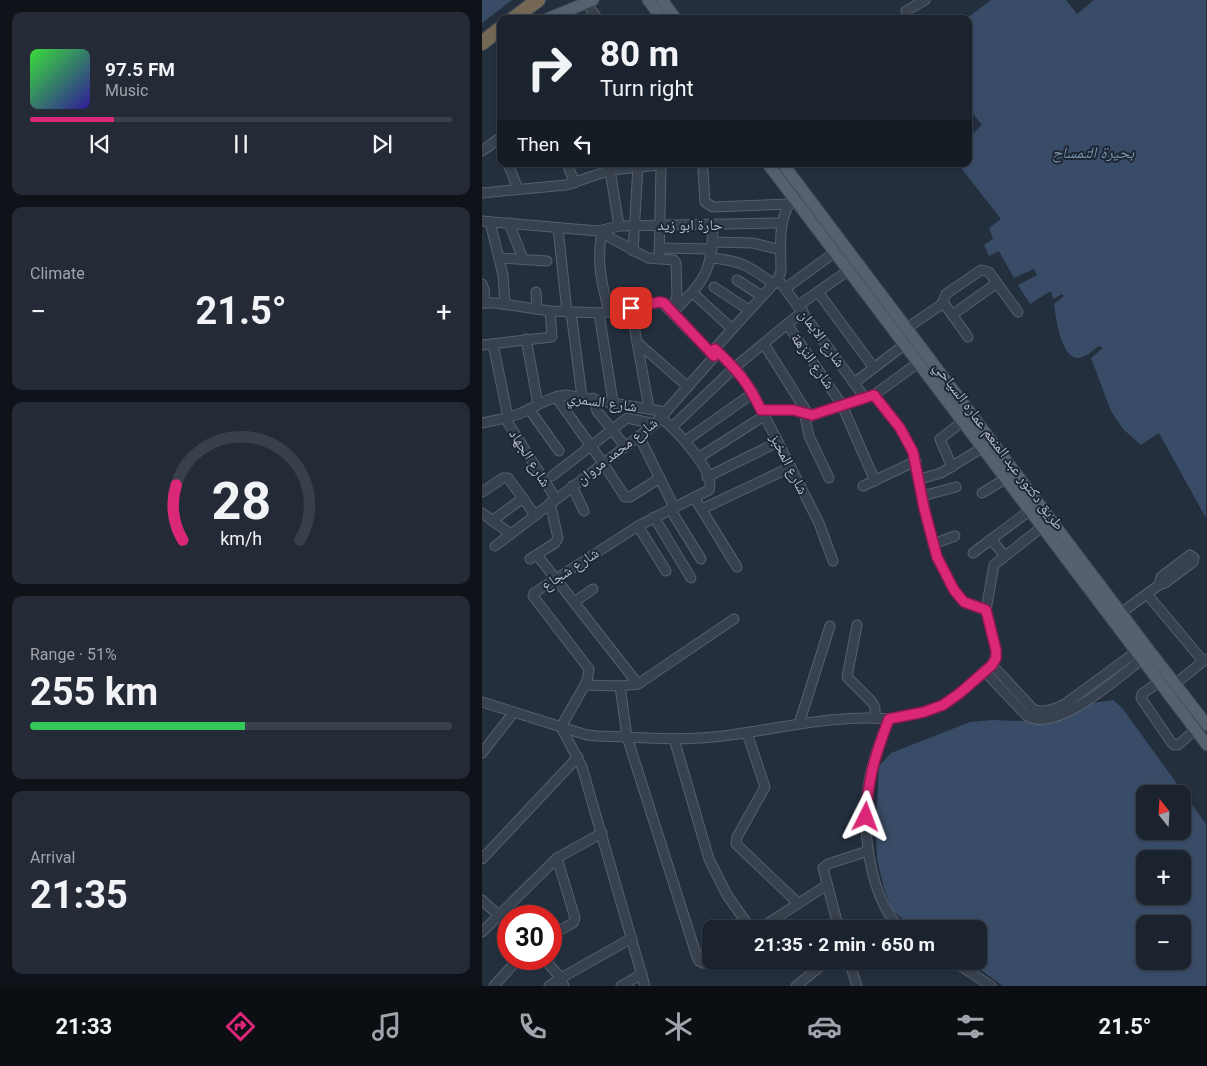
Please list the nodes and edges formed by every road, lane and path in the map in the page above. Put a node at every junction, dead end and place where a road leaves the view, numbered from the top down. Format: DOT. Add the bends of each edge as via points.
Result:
graph roads {
  1 [pos="538,0"];
  2 [pos="648,0"];
  3 [pos="662,0"];
  4 [pos="924,0"];
  5 [pos="590,2"];
  6 [pos="906,11"];
  7 [pos="518,15"];
  8 [pos="557,15"];
  9 [pos="596,15"];
  10 [pos="659,15"];
  11 [pos="673,15"];
  12 [pos="497,142"];
  13 [pos="482,151"];
  14 [pos="509,167"];
  15 [pos="568,167"];
  16 [pos="610,167"];
  17 [pos="638,167"];
  18 [pos="661,167"];
  19 [pos="770,167"];
  20 [pos="785,167"];
  21 [pos="703,170"];
  22 [pos="575,183"];
  23 [pos="518,189"];
  24 [pos="802,190"];
  25 [pos="482,193"];
  26 [pos="791,201"];
  27 [pos="486,222"];
  28 [pos="509,223"];
  29 [pos="782,223"];
  30 [pos="660,225"];
  31 [pos="619,226"];
  32 [pos="634,226"];
  33 [pos="713,226"];
  34 [pos="558,228"];
  35 [pos="600,232"];
  36 [pos="660,248"];
  37 [pos="712,249"];
  38 [pos="781,250"];
  39 [pos="633,251"];
  40 [pos="835,252"];
  41 [pos="499,258"];
  42 [pos="523,259"];
  43 [pos="659,260"];
  44 [pos="547,262"];
  45 [pos="848,270"];
  46 [pos="737,280"];
  47 [pos="776,281"];
  48 [pos="482,284"];
  49 [pos="997,284"];
  50 [pos="714,286"];
  51 [pos="786,288"];
  52 [pos="536,292"];
  53 [pos="818,292"];
  54 [pos="693,293"];
  55 [pos="762,296"];
  56 [pos="943,302"];
  57 [pos="484,303"];
  58 [pos="505,304"];
  59 [pos="631,308"];
  60 [pos="801,308"];
  61 [pos="537,309"];
  62 [pos="749,310"];
  63 [pos="550,311"];
  64 [pos="569,312"];
  65 [pos="609,312"];
  66 [pos="672,312"];
  67 [pos="1018,312"];
  68 [pos="598,313"];
  69 [pos="952,315"];
  70 [pos="787,324"];
  71 [pos="907,328"];
  72 [pos="732,329"];
  73 [pos="968,337"];
  74 [pos="526,339"];
  75 [pos="637,342"];
  76 [pos="493,344"];
  77 [pos="764,344"];
  78 [pos="482,345"];
  79 [pos="904,345"];
  80 [pos="715,353"];
  81 [pos="918,363"];
  82 [pos="734,368"];
  83 [pos="874,368"];
  84 [pos="854,383"];
  85 [pos="688,387"];
  86 [pos="753,393"];
  87 [pos="556,397"];
  88 [pos="582,397"];
  89 [pos="870,397"];
  90 [pos="593,398"];
  91 [pos="613,402"];
  92 [pos="842,405"];
  93 [pos="534,407"];
  94 [pos="649,408"];
  95 [pos="763,413"];
  96 [pos="806,413"];
  97 [pos="506,417"];
  98 [pos="661,418"];
  99 [pos="962,422"];
  100 [pos="482,424"];
  101 [pos="672,427"];
  102 [pos="612,430"];
  103 [pos="639,436"];
  104 [pos="685,441"];
  105 [pos="778,442"];
  106 [pos="591,446"];
  107 [pos="625,446"];
  108 [pos="982,448"];
  109 [pos="559,451"];
  110 [pos="698,458"];
  111 [pos="916,461"];
  112 [pos="603,463"];
  113 [pos="790,467"];
  114 [pos="952,467"];
  115 [pos="552,476"];
  116 [pos="707,477"];
  117 [pos="660,478"];
  118 [pos="829,478"];
  119 [pos="920,479"];
  120 [pos="1005,479"];
  121 [pos="875,481"];
  122 [pos="572,486"];
  123 [pos="864,486"];
  124 [pos="956,487"];
  125 [pos="482,492"];
  126 [pos="982,493"];
  127 [pos="922,496"];
  128 [pos="694,497"];
  129 [pos="523,498"];
  130 [pos="553,501"];
  131 [pos="672,508"];
  132 [pos="702,510"];
  133 [pos="584,511"];
  134 [pos="1029,511"];
  135 [pos="482,514"];
  136 [pos="535,515"];
  137 [pos="654,517"];
  138 [pos="492,521"];
  139 [pos="638,526"];
  140 [pos="1042,527"];
  141 [pos="511,534"];
  142 [pos="955,536"];
  143 [pos="991,539"];
  144 [pos="933,544"];
  145 [pos="495,546"];
  146 [pos="973,553"];
  147 [pos="1004,555"];
  148 [pos="702,559"];
  149 [pos="833,561"];
  150 [pos="737,567"];
  151 [pos="666,571"];
  152 [pos="691,578"];
  153 [pos="556,579"];
  154 [pos="1159,585"];
  155 [pos="594,589"];
  156 [pos="1146,594"];
  157 [pos="574,602"];
  158 [pos="986,610"];
  159 [pos="1121,613"];
  160 [pos="734,619"];
  161 [pos="857,625"];
  162 [pos="830,626"];
  163 [pos="1139,656"];
  164 [pos="1205,660"];
  165 [pos="988,668"];
  166 [pos="1159,682"];
  167 [pos="638,684"];
  168 [pos="1175,684"];
  169 [pos="585,685"];
  170 [pos="620,686"];
  171 [pos="483,704"];
  172 [pos="514,712"];
  173 [pos="875,718"];
  174 [pos="889,719"];
  175 [pos="799,724"];
  176 [pos="1206,725"];
  177 [pos="561,727"];
  178 [pos="1195,730"];
  179 [pos="747,733"];
  180 [pos="627,737"];
  181 [pos="674,739"];
  182 [pos="1206,745"];
  183 [pos="482,753"];
  184 [pos="578,757"];
  185 [pos="602,833"];
  186 [pos="868,851"];
  187 [pos="557,858"];
  188 [pos="482,859"];
  189 [pos="827,885"];
  190 [pos="482,900"];
  191 [pos="798,903"];
  192 [pos="510,905"];
  193 [pos="497,914"];
  194 [pos="497,918"];
  195 [pos="745,920"];
  196 [pos="772,920"];
  197 [pos="837,920"];
  198 [pos="892,920"];
  199 [pos="562,929"];
  200 [pos="482,932"];
  201 [pos="632,938"];
  202 [pos="702,962"];
  203 [pos="508,970"];
  204 [pos="553,970"];
  205 [pos="816,970"];
  206 [pos="854,970"];
  207 [pos="965,970"];
  208 [pos="642,974"];
  209 [pos="562,982"];
  210 [pos="985,985"];
  211 [pos="494,986"];
  212 [pos="549,986"];
  213 [pos="621,986"];
  214 [pos="645,986"];
  215 [pos="796,986"];
  216 [pos="857,986"];
  1 -- 7 [label="highway"];
  2 -- 10 [label="main road"];
  3 -- 11 [label="main road"];
  4 -- 6 [label="street"];
  5 -- 8 [label="main road"];
  5 -- 9 [label="street"];
  12 -- 13 [label="street"];
  14 -- 23 [label="street"];
  15 -- 22 [label="street"];
  16 -- 22 [label="street"];
  16 -- 31 [label="street"];
  17 -- 32 [label="street"];
  18 -- 30 [label="street"];
  19 -- 26 [label="main road, طريق دكتور عبد المنعم عماره السياحي"];
  20 -- 24 [label="main road, طريق دكتور عبد المنعم عماره السياحي"];
  21 -- 26 [label="street" via="705,202 712,208"];
  22 -- 23 [label="street"];
  23 -- 25 [label="street"];
  24 -- 26 [label="street"];
  24 -- 71 [label="main road, طريق دكتور عبد المنعم عماره السياحي"];
  26 -- 29 [label="street"];
  26 -- 40 [label="main road, طريق دكتور عبد المنعم عماره السياحي"];
  27 -- 28 [label="street"];
  27 -- 41 [label="street"];
  28 -- 34 [label="street"];
  28 -- 42 [label="street"];
  29 -- 33 [label="street, حارة ابو زيد"];
  29 -- 38 [label="street"];
  30 -- 32 [label="street, حارة ابو زيد"];
  30 -- 33 [label="street, حارة ابو زيد"];
  30 -- 36 [label="street"];
  31 -- 32 [label="street, حارة ابو زيد"];
  31 -- 35 [label="street, حارة ابو زيد"];
  32 -- 39 [label="street"];
  33 -- 37 [label="street"];
  34 -- 35 [label="street"];
  34 -- 64 [label="street"];
  35 -- 39 [label="street"];
  35 -- 65 [label="street" via="600,270"];
  36 -- 37 [label="street"];
  36 -- 43 [label="street"];
  37 -- 38 [label="street" via="753,243"];
  37 -- 47 [label="street, شارع الايمان"];
  37 -- 54 [label="street" via="702,280"];
  38 -- 47 [label="street" via="781,272"];
  39 -- 43 [label="street"];
  40 -- 45 [label="main road, طريق دكتور عبد المنعم عماره السياحي"];
  40 -- 51 [label="street"];
  41 -- 42 [label="street"];
  41 -- 58 [label="street"];
  42 -- 44 [label="street"];
  43 -- 66 [label="street" via="676,263 677,296"];
  45 -- 53 [label="street"];
  45 -- 79 [label="main road, طريق دكتور عبد المنعم عماره السياحي"];
  46 -- 55 [label="street"];
  47 -- 51 [label="street, شارع الايمان"];
  47 -- 55 [label="street, شارع محمد مروان"];
  48 -- 57 [label="street"];
  49 -- 56 [label="street" via="989,272 981,270 946,294"];
  49 -- 67 [label="street"];
  49 -- 69 [label="street"];
  50 -- 62 [label="street"];
  51 -- 60 [label="street, شارع الايمان"];
  52 -- 61 [label="street"];
  53 -- 60 [label="street"];
  53 -- 83 [label="street"];
  54 -- 66 [label="street"];
  54 -- 72 [label="street"];
  55 -- 62 [label="street, شارع محمد مروان"];
  56 -- 69 [label="street"];
  56 -- 71 [label="street"];
  57 -- 58 [label="street"];
  58 -- 61 [label="street"];
  59 -- 65 [label="street"];
  59 -- 66 [label="street" via="661,302"];
  59 -- 75 [label="street"];
  60 -- 70 [label="street"];
  60 -- 84 [label="street, شارع الايمان"];
  61 -- 63 [label="street"];
  62 -- 72 [label="street, شارع محمد مروان"];
  63 -- 64 [label="street"];
  63 -- 74 [label="street" via="553,336"];
  64 -- 68 [label="street"];
  64 -- 88 [label="street"];
  65 -- 68 [label="street"];
  66 -- 80 [label="street, شارع المخبز"];
  68 -- 91 [label="street"];
  69 -- 73 [label="street"];
  70 -- 77 [label="street"];
  70 -- 92 [label="street, شارع النزهة"];
  71 -- 159 [label="main road, طريق دكتور عبد المنعم عماره السياحي"];
  72 -- 80 [label="street, شارع محمد مروان"];
  74 -- 76 [label="street"];
  74 -- 93 [label="street"];
  75 -- 85 [label="street"];
  75 -- 94 [label="street"];
  76 -- 78 [label="street"];
  76 -- 97 [label="street"];
  77 -- 82 [label="street"];
  77 -- 96 [label="street"];
  79 -- 81 [label="main road, طريق دكتور عبد المنعم عماره السياحي"];
  79 -- 83 [label="street"];
  80 -- 82 [label="street, شارع المخبز"];
  80 -- 85 [label="street, شارع محمد مروان"];
  81 -- 89 [label="street"];
  81 -- 99 [label="main road, طريق دكتور عبد المنعم عماره السياحي"];
  82 -- 86 [label="street, شارع المخبز"];
  82 -- 101 [label="street"];
  83 -- 84 [label="street"];
  84 -- 89 [label="street, شارع الايمان"];
  85 -- 98 [label="street, شارع محمد مروان"];
  86 -- 95 [label="street, شارع المخبز"];
  86 -- 104 [label="street"];
  87 -- 88 [label="street, شارع السمري"];
  87 -- 93 [label="street, شارع السمري"];
  87 -- 106 [label="street"];
  88 -- 90 [label="street, شارع السمري"];
  89 -- 92 [label="street"];
  89 -- 111 [label="street, شارع الايمان" via="906,435"];
  90 -- 91 [label="street, شارع السمري"];
  90 -- 102 [label="street" via="596,411"];
  91 -- 94 [label="street, شارع السمري"];
  92 -- 96 [label="street" via="812,415"];
  92 -- 121 [label="street, شارع النزهة"];
  93 -- 97 [label="street, شارع السمري"];
  93 -- 109 [label="street"];
  94 -- 98 [label="street, شارع السمري"];
  95 -- 96 [label="street" via="793,410"];
  95 -- 105 [label="street, شارع المخبز"];
  95 -- 110 [label="street"];
  96 -- 118 [label="street" via="809,436"];
  97 -- 100 [label="street, شارع السمري"];
  97 -- 130 [label="street, شارع الجهاد"];
  98 -- 101 [label="street"];
  98 -- 102 [label="street" via="628,417"];
  98 -- 103 [label="street, شارع محمد مروان"];
  99 -- 108 [label="main road, طريق دكتور عبد المنعم عماره السياحي"];
  99 -- 114 [label="street" via="940,439"];
  101 -- 104 [label="street"];
  102 -- 106 [label="street"];
  102 -- 107 [label="street"];
  103 -- 107 [label="street, شارع محمد مروان"];
  103 -- 117 [label="street"];
  104 -- 110 [label="street"];
  105 -- 113 [label="street, شارع المخبز"];
  105 -- 116 [label="street"];
  106 -- 112 [label="street"];
  106 -- 115 [label="street"];
  107 -- 112 [label="street, شارع محمد مروان"];
  108 -- 114 [label="street"];
  108 -- 120 [label="main road, طريق دكتور عبد المنعم عماره السياحي"];
  110 -- 116 [label="street"];
  111 -- 119 [label="street, شارع الايمان"];
  111 -- 121 [label="street"];
  112 -- 117 [label="street" via="625,498"];
  112 -- 122 [label="street, شارع محمد مروان"];
  113 -- 132 [label="street"];
  113 -- 149 [label="street, شارع المخبز" via="819,523"];
  114 -- 119 [label="street"];
  116 -- 128 [label="street, شارع شجاع" via="709,490"];
  117 -- 131 [label="street"];
  119 -- 127 [label="street, شارع الايمان"];
  120 -- 126 [label="street"];
  120 -- 134 [label="main road, طريق دكتور عبد المنعم عماره السياحي"];
  121 -- 123 [label="street"];
  122 -- 130 [label="street, شارع محمد مروان"];
  122 -- 133 [label="street"];
  124 -- 127 [label="street"];
  125 -- 129 [label="street" via="505,478"];
  127 -- 144 [label="street, شارع الايمان"];
  128 -- 131 [label="street, شارع شجاع"];
  128 -- 132 [label="street"];
  129 -- 136 [label="street"];
  129 -- 138 [label="street"];
  130 -- 136 [label="street, شارع محمد مروان"];
  130 -- 153 [label="street, شارع الجهاد" via="558,538 533,557"];
  131 -- 137 [label="street, شارع شجاع"];
  131 -- 148 [label="street"];
  132 -- 150 [label="street"];
  134 -- 140 [label="main road, طريق دكتور عبد المنعم عماره السياحي"];
  134 -- 143 [label="street"];
  135 -- 138 [label="street"];
  136 -- 141 [label="street, شارع محمد مروان"];
  137 -- 139 [label="street, شارع شجاع"];
  137 -- 152 [label="street"];
  138 -- 141 [label="street"];
  139 -- 151 [label="street"];
  139 -- 153 [label="street, شارع شجاع"];
  140 -- 147 [label="street"];
  140 -- 163 [label="main road, طريق دكتور عبد المنعم عماره السياحي"];
  141 -- 145 [label="street, شارع محمد مروان"];
  142 -- 144 [label="street"];
  143 -- 146 [label="street"];
  143 -- 147 [label="street"];
  144 -- 158 [label="street, شارع الايمان" via="954,590 964,602"];
  147 -- 158 [label="street" via="994,565"];
  153 -- 157 [label="street"];
  153 -- 169 [label="street, شارع شجاع" via="533,596 587,665 589,677"];
  154 -- 156 [label="street"];
  155 -- 157 [label="street"];
  156 -- 159 [label="street"];
  156 -- 164 [label="street"];
  157 -- 167 [label="street"];
  158 -- 165 [label="street" via="996,650 996,658"];
  159 -- 168 [label="main road, طريق دكتور عبد المنعم عماره السياحي"];
  160 -- 167 [label="street"];
  161 -- 173 [label="street" via="847,677 872,702"];
  162 -- 175 [label="street"];
  163 -- 165 [label="street" via="1035,720 1027,716"];
  163 -- 166 [label="main road, طريق دكتور عبد المنعم عماره السياحي"];
  164 -- 168 [label="street"];
  165 -- 174 [label="street" via="943,705"];
  166 -- 178 [label="main road, طريق دكتور عبد المنعم عماره السياحي"];
  166 -- 178 [label="street" via="1141,698 1174,745"];
  167 -- 170 [label="street"];
  168 -- 176 [label="main road, طريق دكتور عبد المنعم عماره السياحي"];
  169 -- 170 [label="street"];
  169 -- 177 [label="street"];
  170 -- 180 [label="street"];
  171 -- 172 [label="street"];
  172 -- 177 [label="street"];
  172 -- 183 [label="street"];
  173 -- 174 [label="street"];
  173 -- 175 [label="street"];
  174 -- 186 [label="street" via="876,753 868,789"];
  175 -- 179 [label="street"];
  177 -- 180 [label="street" via="587,735"];
  177 -- 184 [label="street"];
  178 -- 182 [label="main road, طريق دكتور عبد المنعم عماره السياحي"];
  179 -- 181 [label="street"];
  179 -- 191 [label="street" via="766,787 737,836 736,844"];
  180 -- 181 [label="street"];
  180 -- 202 [label="street" via="697,957"];
  181 -- 195 [label="street" via="709,859"];
  184 -- 185 [label="street"];
  184 -- 188 [label="street"];
  185 -- 187 [label="street"];
  185 -- 201 [label="street"];
  186 -- 189 [label="street" via="825,865 823,871"];
  186 -- 198 [label="street" via="875,884"];
  187 -- 192 [label="street"];
  187 -- 199 [label="street" via="575,918 573,923"];
  189 -- 191 [label="street"];
  189 -- 197 [label="street"];
  190 -- 193 [label="street"];
  191 -- 196 [label="street"];
  194 -- 200 [label="street"];
  201 -- 208 [label="street"];
  201 -- 209 [label="street"];
  203 -- 211 [label="street"];
  204 -- 209 [label="street"];
  205 -- 215 [label="street"];
  206 -- 216 [label="street"];
  207 -- 210 [label="street"];
  208 -- 213 [label="street"];
  208 -- 214 [label="street"];
  209 -- 212 [label="street"];
}
